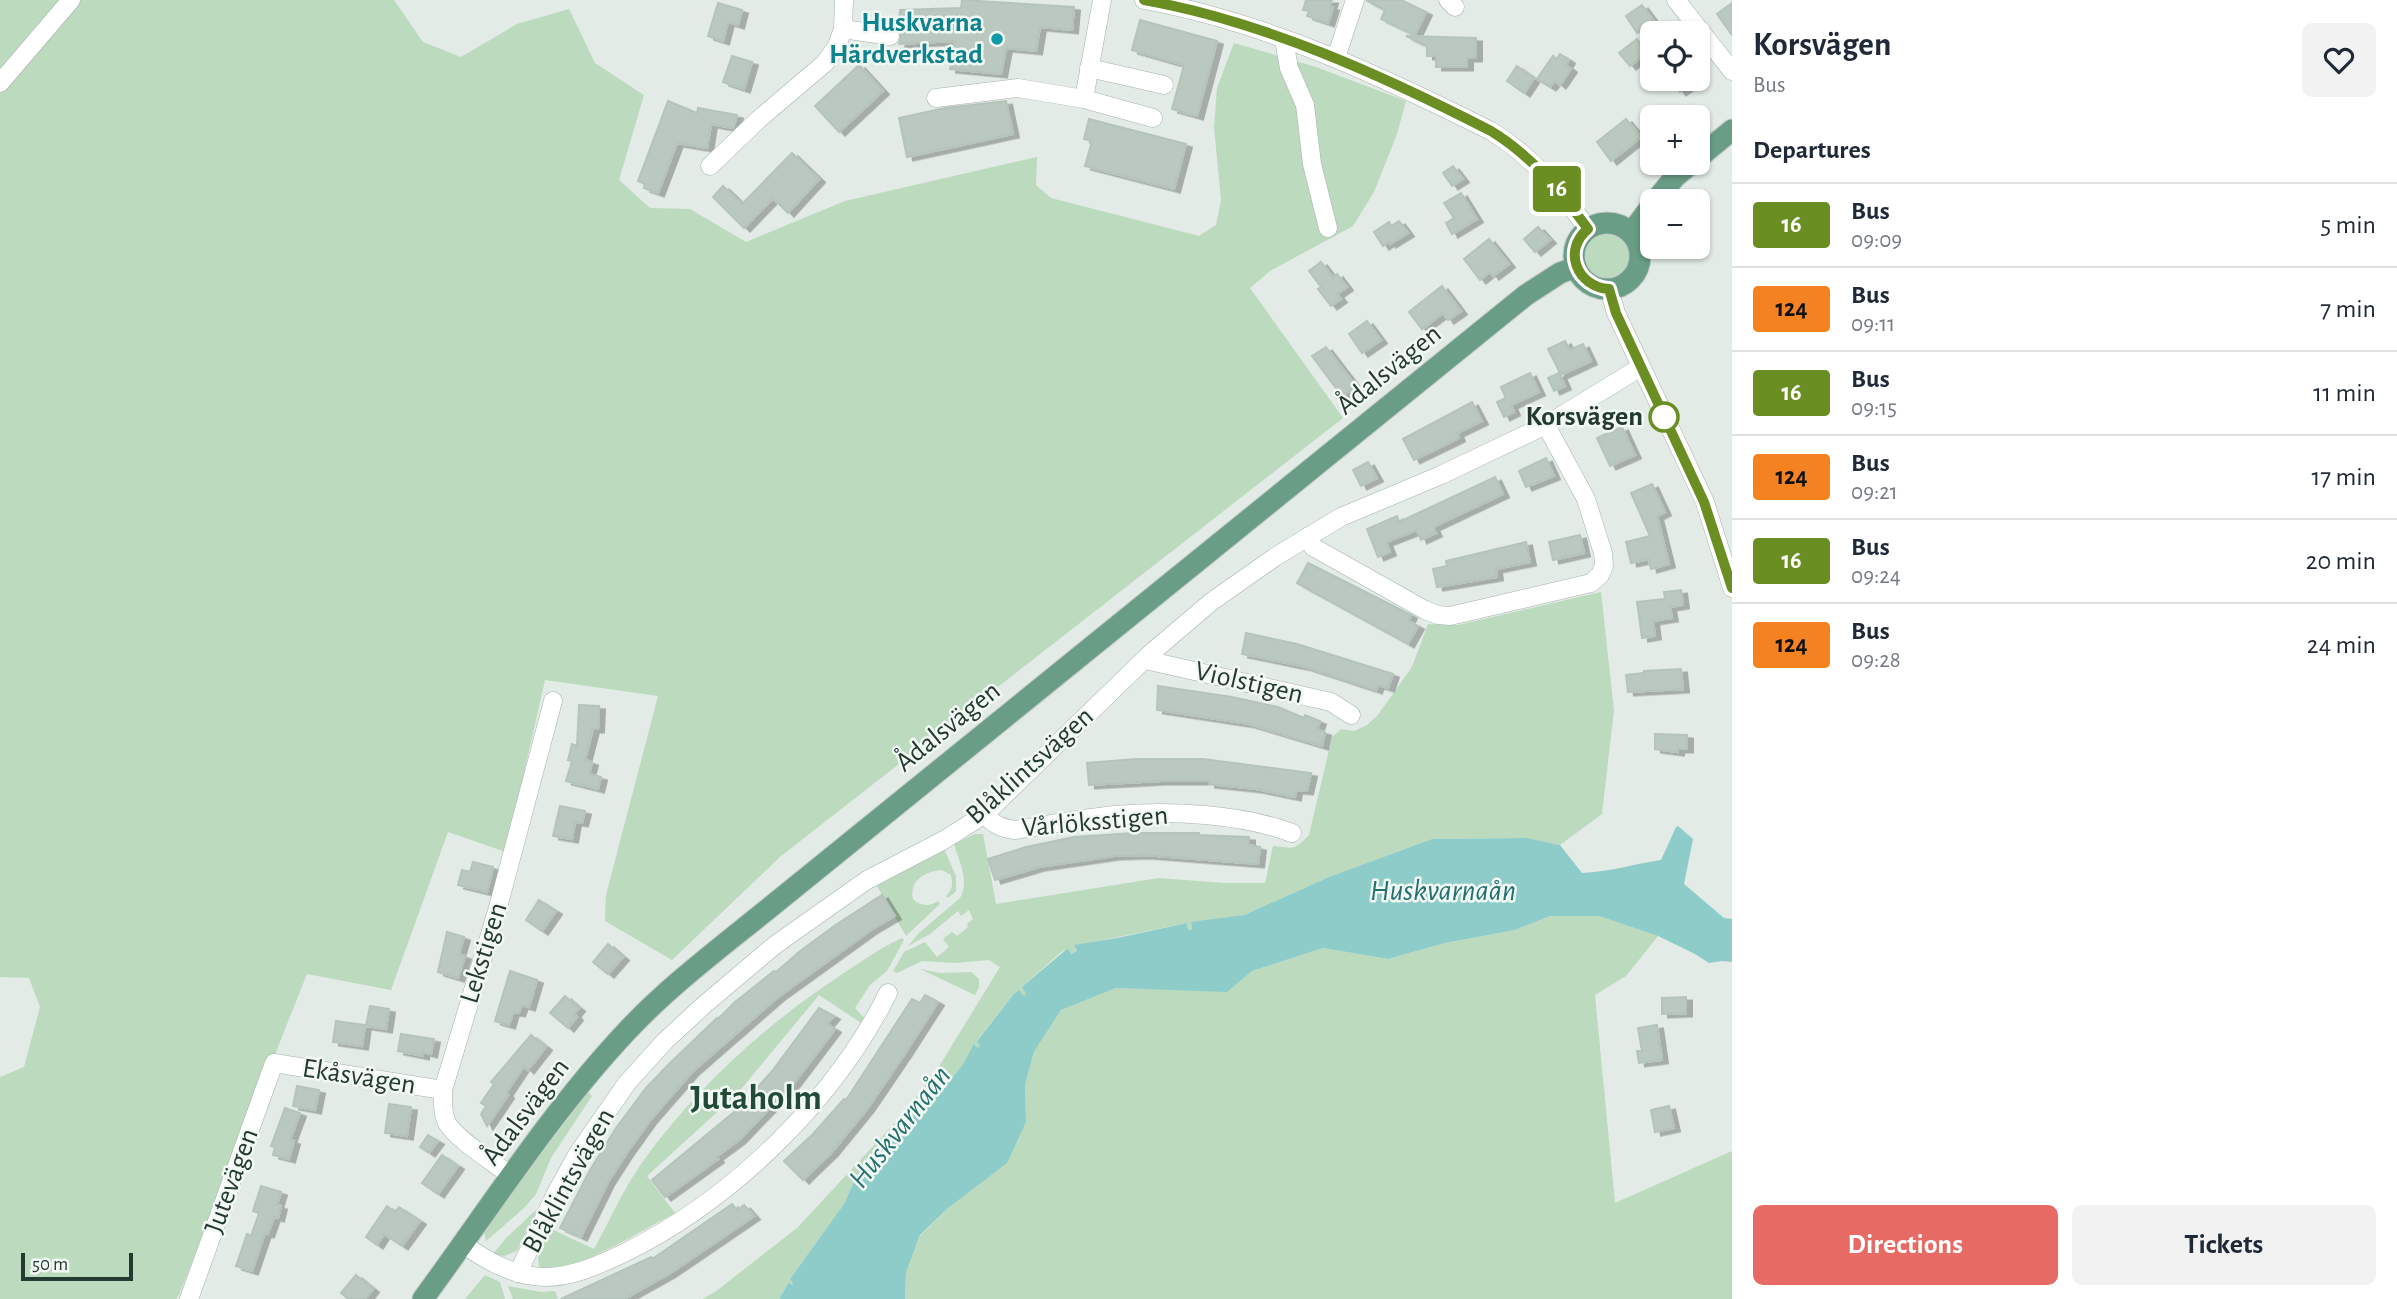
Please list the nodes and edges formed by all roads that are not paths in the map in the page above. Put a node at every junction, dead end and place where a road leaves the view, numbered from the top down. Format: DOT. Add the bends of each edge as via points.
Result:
graph roads {
  1 [pos="71,0"];
  2 [pos="844,0"];
  3 [pos="1102,0"];
  4 [pos="1144,0"];
  5 [pos="1355,0"];
  6 [pos="1676,0"];
  7 [pos="843,29"];
  8 [pos="890,36"];
  9 [pos="1284,40"];
  10 [pos="1336,58"];
  11 [pos="1089,68"];
  12 [pos="1732,71"];
  13 [pos="0,83"];
  14 [pos="1164,85"];
  15 [pos="936,98"];
  16 [pos="1084,99"];
  17 [pos="1153,118"];
  18 [pos="1732,130"];
  19 [pos="1710,148"];
  20 [pos="710,166"];
  21 [pos="1677,175"];
  22 [pos="1665,189"];
  23 [pos="1640,220"];
  24 [pos="1328,228"];
  25 [pos="1588,229"];
  26 [pos="1630,233"];
  27 [pos="1576,267"];
  28 [pos="1609,289"];
  29 [pos="1641,367"];
  30 [pos="1546,425"];
  31 [pos="1307,537"];
  32 [pos="1732,588"];
  33 [pos="1150,654"];
  34 [pos="553,701"];
  35 [pos="1351,715"];
  36 [pos="985,814"];
  37 [pos="1292,833"];
  38 [pos="888,993"];
  39 [pos="274,1063"];
  40 [pos="443,1090"];
  41 [pos="511,1176"];
  42 [pos="463,1244"];
  43 [pos="518,1273"];
  44 [pos="189,1299"];
  45 [pos="423,1299"];
  1 -- 13 [label="street"];
  2 -- 7 [label="street"];
  3 -- 11 [label="street"];
  4 -- 9 [label="street"];
  5 -- 10 [label="street"];
  6 -- 12 [label="street"];
  7 -- 8 [label="street"];
  7 -- 20 [label="street" via="838,46 825,63"];
  9 -- 10 [label="street"];
  9 -- 24 [label="street" via="1289,68 1305,105 1312,164"];
  10 -- 25 [label="street" via="1511,144 1549,179"];
  11 -- 14 [label="street"];
  11 -- 16 [label="street"];
  15 -- 16 [label="street" via="1018,88"];
  16 -- 17 [label="street"];
  18 -- 19 [label="main road"];
  21 -- 22 [label="main road"];
  23 -- 26 [label="main road"];
  25 -- 26 [label="main road" via="1610,223"];
  25 -- 27 [label="main road" via="1576,246"];
  26 -- 28 [label="main road" via="1639,249 1638,267 1627,282"];
  27 -- 28 [label="main road" via="1589,283"];
  27 -- 41 [label="main road, Ådalsvägen" via="1526,295 716,951 616,1042"];
  28 -- 29 [label="street"];
  29 -- 30 [label="street, Blåklintsvägen"];
  29 -- 32 [label="street" via="1704,502"];
  30 -- 31 [label="street, Blåklintsvägen" via="1341,517"];
  30 -- 31 [label="street" via="1586,499 1603,553 1604,566 1591,583 1438,615 1312,547"];
  31 -- 33 [label="street, Blåklintsvägen" via="1211,602"];
  33 -- 35 [label="street, Violstigen" via="1150,661 1331,702"];
  33 -- 36 [label="street, Blåklintsvägen"];
  34 -- 40 [label="street, Lekstigen"];
  36 -- 37 [label="street, Vårlöksstigen" via="1001,828 1015,830 1149,813 1223,817"];
  36 -- 43 [label="street, Blåklintsvägen" via="829,906 775,945 665,1041 627,1083 577,1155"];
  38 -- 43 [label="street" via="862,1041 805,1113 702,1205 670,1228 593,1266 561,1276"];
  39 -- 40 [label="street, Ekåsvägen"];
  39 -- 44 [label="street, Jutevägen"];
  40 -- 41 [label="street, Lekstigen" via="447,1122"];
  41 -- 42 [label="main road, Ådalsvägen"];
  42 -- 43 [label="street"];
  42 -- 45 [label="main road, Ådalsvägen"];
}
